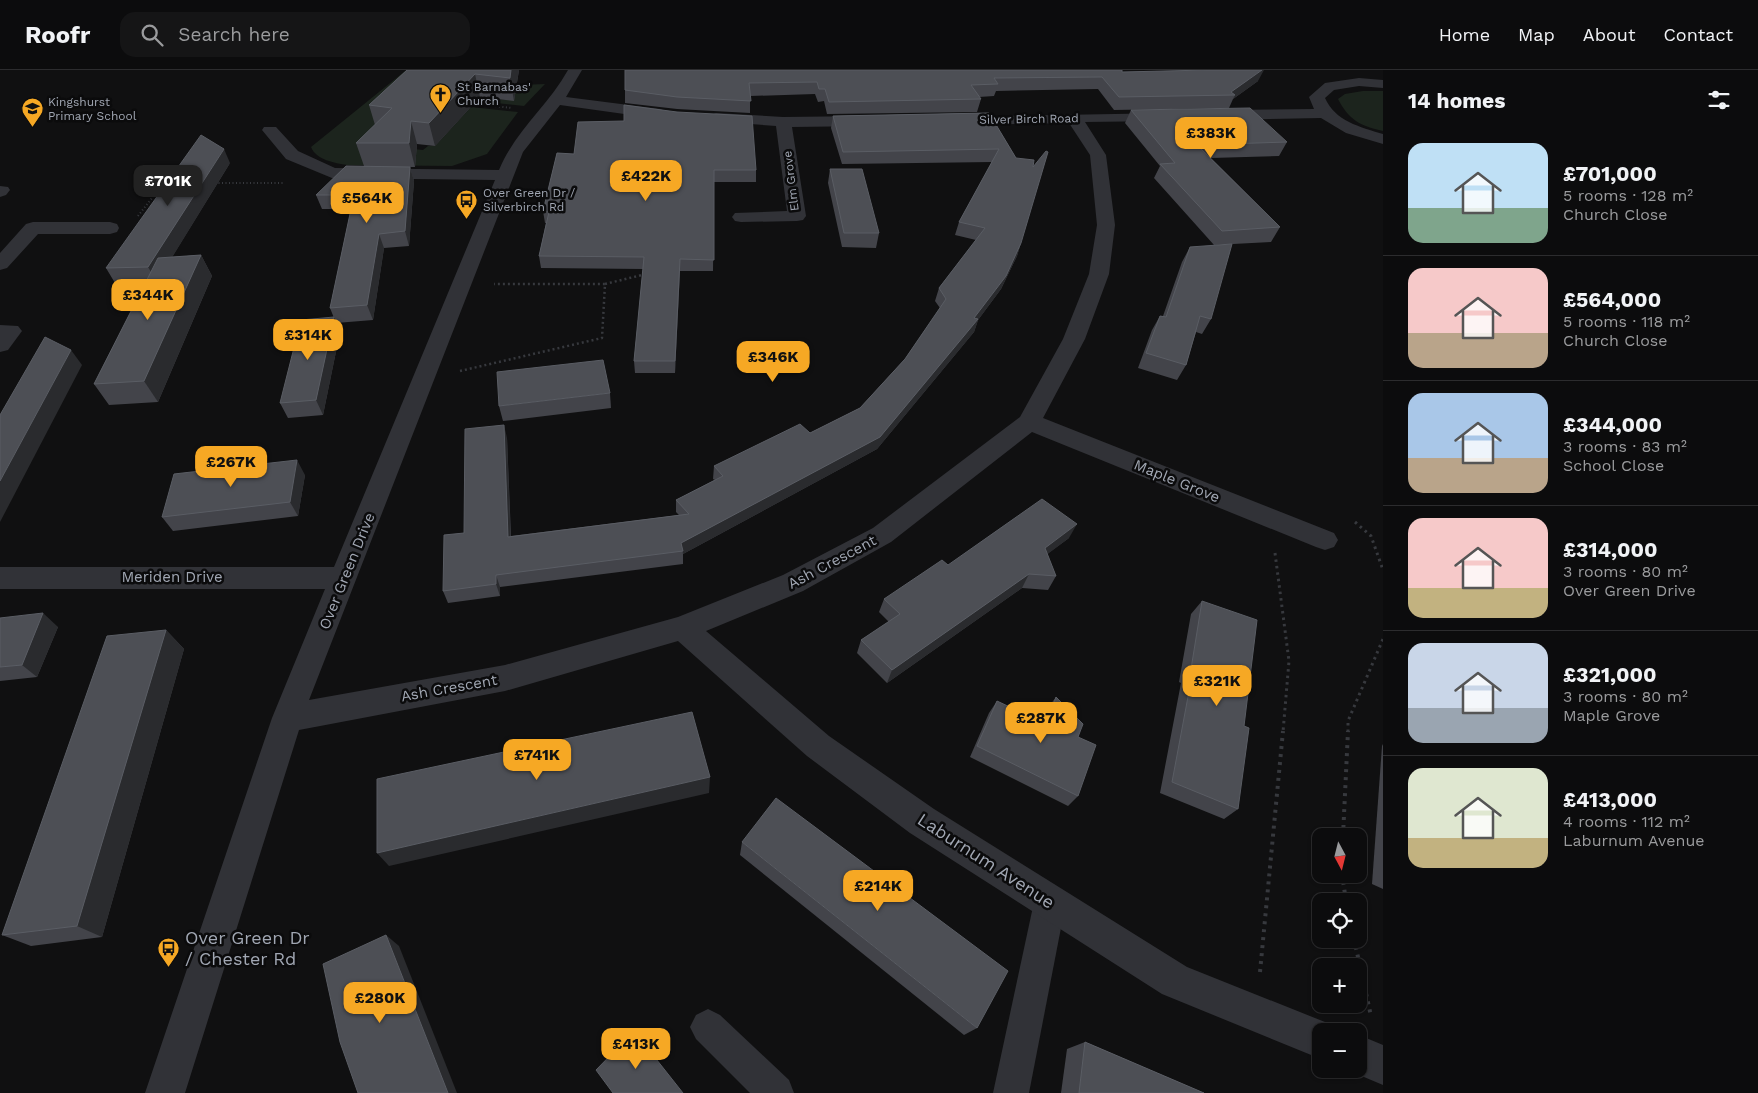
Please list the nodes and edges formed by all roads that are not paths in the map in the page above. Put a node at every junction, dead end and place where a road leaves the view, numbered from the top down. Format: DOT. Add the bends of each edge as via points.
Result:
graph roads {
  1 [pos="575,70"];
  2 [pos="1344,70"];
  3 [pos="1359,82"];
  4 [pos="1383,84"];
  5 [pos="555,100"];
  6 [pos="1324,113"];
  7 [pos="677,116"];
  8 [pos="1181,116"];
  9 [pos="1201,116"];
  10 [pos="696,117"];
  11 [pos="1074,118"];
  12 [pos="890,120"];
  13 [pos="938,120"];
  14 [pos="783,122"];
  15 [pos="270,130"];
  16 [pos="1383,139"];
  17 [pos="505,175"];
  18 [pos="741,217"];
  19 [pos="110,228"];
  20 [pos="0,264"];
  21 [pos="0,331"];
  22 [pos="0,345"];
  23 [pos="1029,422"];
  24 [pos="1325,540"];
  25 [pos="0,578"];
  26 [pos="344,578"];
  27 [pos="683,628"];
  28 [pos="287,718"];
  29 [pos="1050,902"];
  30 [pos="708,1027"];
  31 [pos="1312,1036"];
  32 [pos="165,1093"];
  33 [pos="776,1093"];
  34 [pos="1011,1093"];
  1 -- 5 [label="street, Over Green Drive"];
  2 -- 3 [label="street"];
  3 -- 4 [label="street"];
  3 -- 6 [label="street" via="1330,86 1317,97"];
  5 -- 7 [label="street"];
  5 -- 17 [label="street, Over Green Drive" via="526,134"];
  6 -- 9 [label="street"];
  6 -- 16 [label="street" via="1352,130"];
  8 -- 11 [label="street, Silver Birch Road"];
  10 -- 14 [label="street"];
  11 -- 13 [label="street, Silver Birch Road"];
  11 -- 23 [label="street, Ash Crescent" via="1098,155 1106,226 1099,274 1074,339"];
  12 -- 14 [label="street"];
  14 -- 18 [label="street, Elm Grove" via="797,216"];
  15 -- 17 [label="street" via="292,155 332,173"];
  17 -- 26 [label="street, Over Green Drive"];
  19 -- 20 [label="street" via="33,228"];
  21 -- 22 [label="street" via="11,331"];
  23 -- 24 [label="street, Maple Grove"];
  23 -- 27 [label="street, Ash Crescent" via="882,534 793,583"];
  25 -- 26 [label="street, Meriden Drive"];
  26 -- 28 [label="street, Over Green Drive"];
  27 -- 28 [label="street, Ash Crescent" via="505,678"];
  27 -- 29 [label="street, Laburnum Avenue" via="818,746 922,821"];
  28 -- 32 [label="street, Over Green Drive"];
  29 -- 31 [label="street, Laburnum Avenue" via="1175,981"];
  29 -- 34 [label="lane"];
  30 -- 33 [label="lane"];
}
